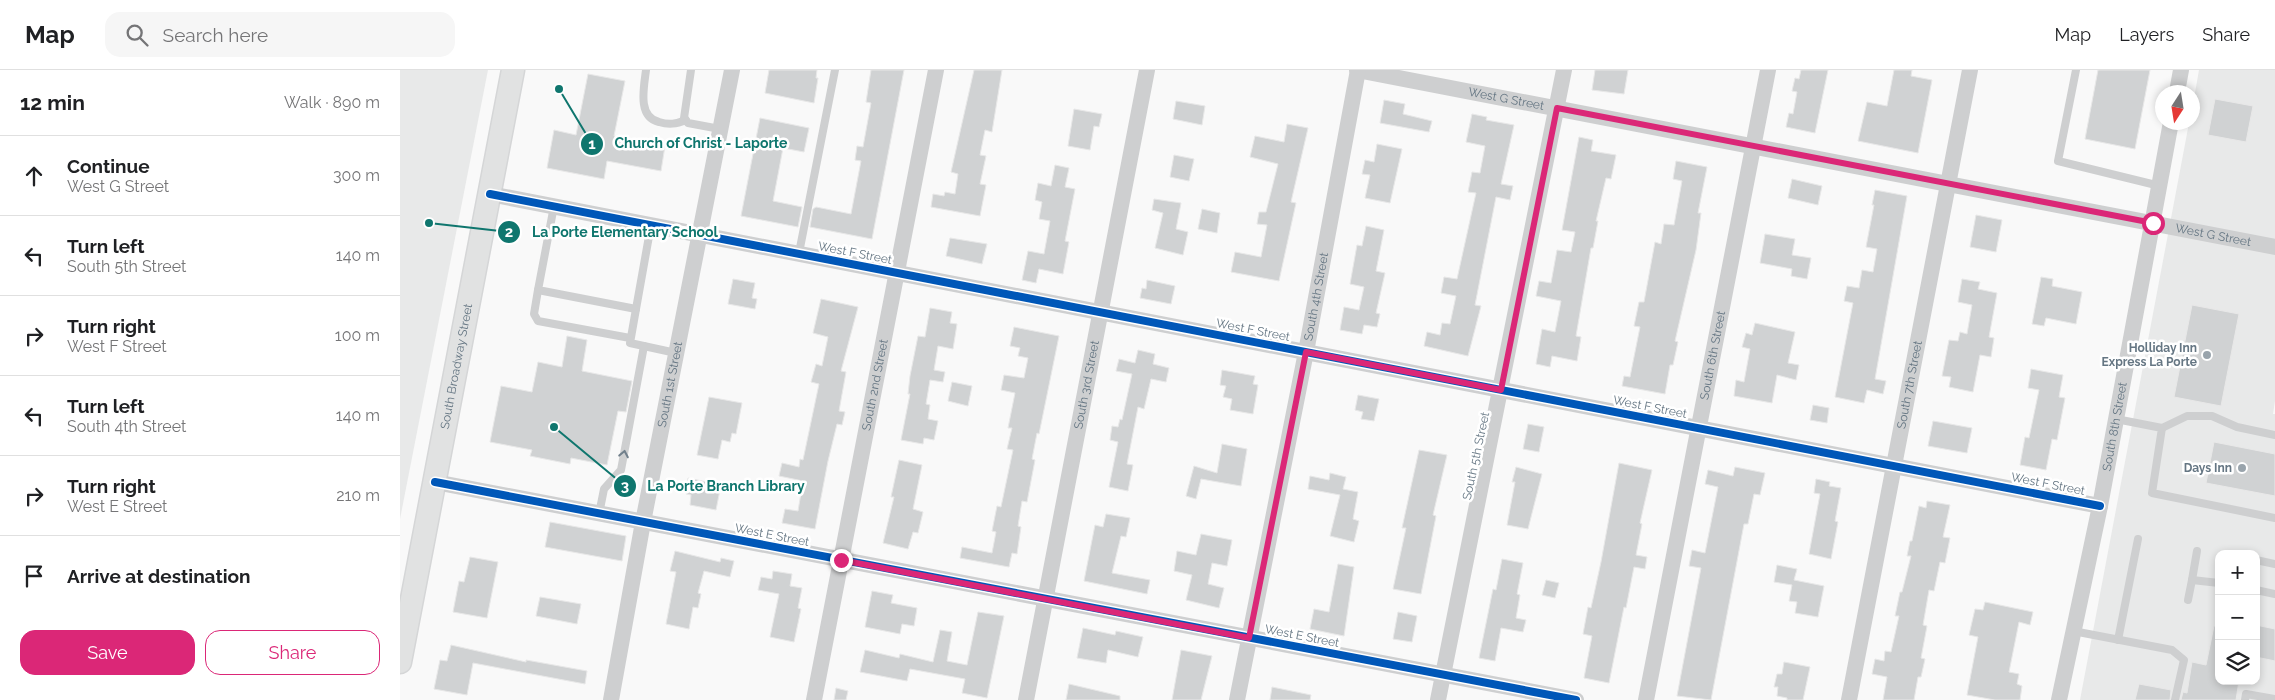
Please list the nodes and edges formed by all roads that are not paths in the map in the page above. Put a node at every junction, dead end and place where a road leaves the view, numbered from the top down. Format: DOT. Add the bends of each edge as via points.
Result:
graph roads {
  1 [pos="514,70"];
  2 [pos="646,70"];
  3 [pos="691,70"];
  4 [pos="732,70"];
  5 [pos="835,70"];
  6 [pos="936,70"];
  7 [pos="1147,70"];
  8 [pos="1358,70"];
  9 [pos="1564,70"];
  10 [pos="1768,70"];
  11 [pos="1970,70"];
  12 [pos="2076,70"];
  13 [pos="2181,70"];
  14 [pos="2178,85"];
  15 [pos="1557,108"];
  16 [pos="686,120"];
  17 [pos="720,129"];
  18 [pos="2170,130"];
  19 [pos="1754,146"];
  20 [pos="1948,184"];
  21 [pos="2160,186"];
  22 [pos="490,194"];
  23 [pos="554,206"];
  24 [pos="2153,223"];
  25 [pos="651,225"];
  26 [pos="699,234"];
  27 [pos="2275,247"];
  28 [pos="799,254"];
  29 [pos="897,272"];
  30 [pos="538,290"];
  31 [pos="636,309"];
  32 [pos="1099,312"];
  33 [pos="630,338"];
  34 [pos="644,346"];
  35 [pos="1306,352"];
  36 [pos="676,353"];
  37 [pos="1501,390"];
  38 [pos="2116,419"];
  39 [pos="1698,428"];
  40 [pos="2162,428"];
  41 [pos="2275,435"];
  42 [pos="1894,466"];
  43 [pos="435,482"];
  44 [pos="2100,506"];
  45 [pos="599,514"];
  46 [pos="2275,518"];
  47 [pos="643,522"];
  48 [pos="2138,539"];
  49 [pos="2197,551"];
  50 [pos="841,560"];
  51 [pos="2260,561"];
  52 [pos="2275,564"];
  53 [pos="2192,580"];
  54 [pos="2215,583"];
  55 [pos="2260,591"];
  56 [pos="2275,594"];
  57 [pos="1046,599"];
  58 [pos="2188,600"];
  59 [pos="2073,632"];
  60 [pos="1249,638"];
  61 [pos="2118,640"];
  62 [pos="400,662"];
  63 [pos="1443,675"];
  64 [pos="611,700"];
  65 [pos="814,700"];
  66 [pos="1026,700"];
  67 [pos="1237,700"];
  68 [pos="1438,700"];
  69 [pos="1576,700"];
  70 [pos="1646,700"];
  71 [pos="1849,700"];
  72 [pos="2059,700"];
  73 [pos="2175,700"];
  74 [pos="2245,700"];
  75 [pos="2275,700"];
  1 -- 22 [label="main road, South Broadway Street"];
  2 -- 16 [label="lane" via="644,108 647,115 653,121 668,124"];
  3 -- 16 [label="lane" via="683,113"];
  4 -- 17 [label="street, South 1st Street"];
  5 -- 28 [label="lane"];
  6 -- 29 [label="street, South 2nd Street"];
  7 -- 32 [label="street, South 3rd Street"];
  8 -- 15 [label="street, West G Street"];
  8 -- 35 [label="street, South 4th Street"];
  9 -- 15 [label="street, South 5th Street"];
  10 -- 19 [label="street, South 6th Street"];
  11 -- 20 [label="street, South 7th Street"];
  12 -- 21 [label="lane" via="2058,161"];
  13 -- 14 [label="street"];
  15 -- 19 [label="street, West G Street"];
  15 -- 37 [label="street, South 5th Street"];
  16 -- 17 [label="lane"];
  17 -- 26 [label="street, South 1st Street"];
  18 -- 21 [label="street, South 8th Street"];
  19 -- 20 [label="street, West G Street"];
  19 -- 39 [label="street, South 6th Street"];
  20 -- 24 [label="street, West G Street"];
  20 -- 42 [label="street, South 7th Street"];
  21 -- 24 [label="street, South 8th Street"];
  22 -- 23 [label="street, West F Street"];
  22 -- 43 [label="main road, South Broadway Street"];
  23 -- 25 [label="street, West F Street"];
  23 -- 30 [label="lane"];
  24 -- 27 [label="street, West G Street"];
  24 -- 38 [label="street, South 8th Street"];
  25 -- 26 [label="street, West F Street"];
  25 -- 31 [label="lane"];
  26 -- 28 [label="street, West F Street"];
  26 -- 36 [label="street, South 1st Street"];
  28 -- 29 [label="street, West F Street"];
  29 -- 32 [label="street, West F Street"];
  29 -- 50 [label="street, South 2nd Street"];
  30 -- 31 [label="lane"];
  30 -- 33 [label="lane" via="534,314 538,321"];
  31 -- 33 [label="lane"];
  32 -- 35 [label="street, West F Street"];
  32 -- 57 [label="street, South 3rd Street"];
  33 -- 34 [label="lane" via="630,343"];
  34 -- 36 [label="lane"];
  45 -- 34 [label="lane, one-way" via="604,489 621,470"];
  35 -- 37 [label="street, West F Street"];
  35 -- 60 [label="street, South 4th Street"];
  36 -- 47 [label="street, South 1st Street"];
  37 -- 39 [label="street, West F Street"];
  37 -- 63 [label="street, South 5th Street"];
  38 -- 40 [label="lane"];
  38 -- 44 [label="street, South 8th Street"];
  39 -- 42 [label="street, West F Street"];
  39 -- 70 [label="street, South 6th Street"];
  40 -- 41 [label="lane" via="2188,416 2212,416 2237,427"];
  40 -- 46 [label="lane" via="2152,494"];
  42 -- 44 [label="street, West F Street"];
  42 -- 71 [label="street, South 7th Street"];
  43 -- 45 [label="street, West E Street"];
  43 -- 62 [label="main road, South Broadway Street"];
  44 -- 59 [label="street, South 8th Street"];
  45 -- 47 [label="street, West E Street"];
  47 -- 50 [label="street, West E Street"];
  47 -- 64 [label="street, South 1st Street"];
  48 -- 61 [label="lane"];
  49 -- 53 [label="lane"];
  50 -- 57 [label="street, West E Street"];
  50 -- 65 [label="street, South 2nd Street"];
  51 -- 52 [label="lane"];
  53 -- 54 [label="lane"];
  53 -- 58 [label="lane"];
  55 -- 56 [label="lane"];
  57 -- 60 [label="street, West E Street"];
  57 -- 66 [label="street, South 3rd Street"];
  59 -- 61 [label="lane"];
  59 -- 72 [label="street, South 8th Street"];
  60 -- 63 [label="street, West E Street"];
  60 -- 67 [label="street, South 4th Street"];
  61 -- 73 [label="lane" via="2172,650 2184,660"];
  63 -- 68 [label="street, South 5th Street"];
  63 -- 69 [label="street, West E Street"];
  74 -- 75 [label="lane" via="2246,694"];
}
